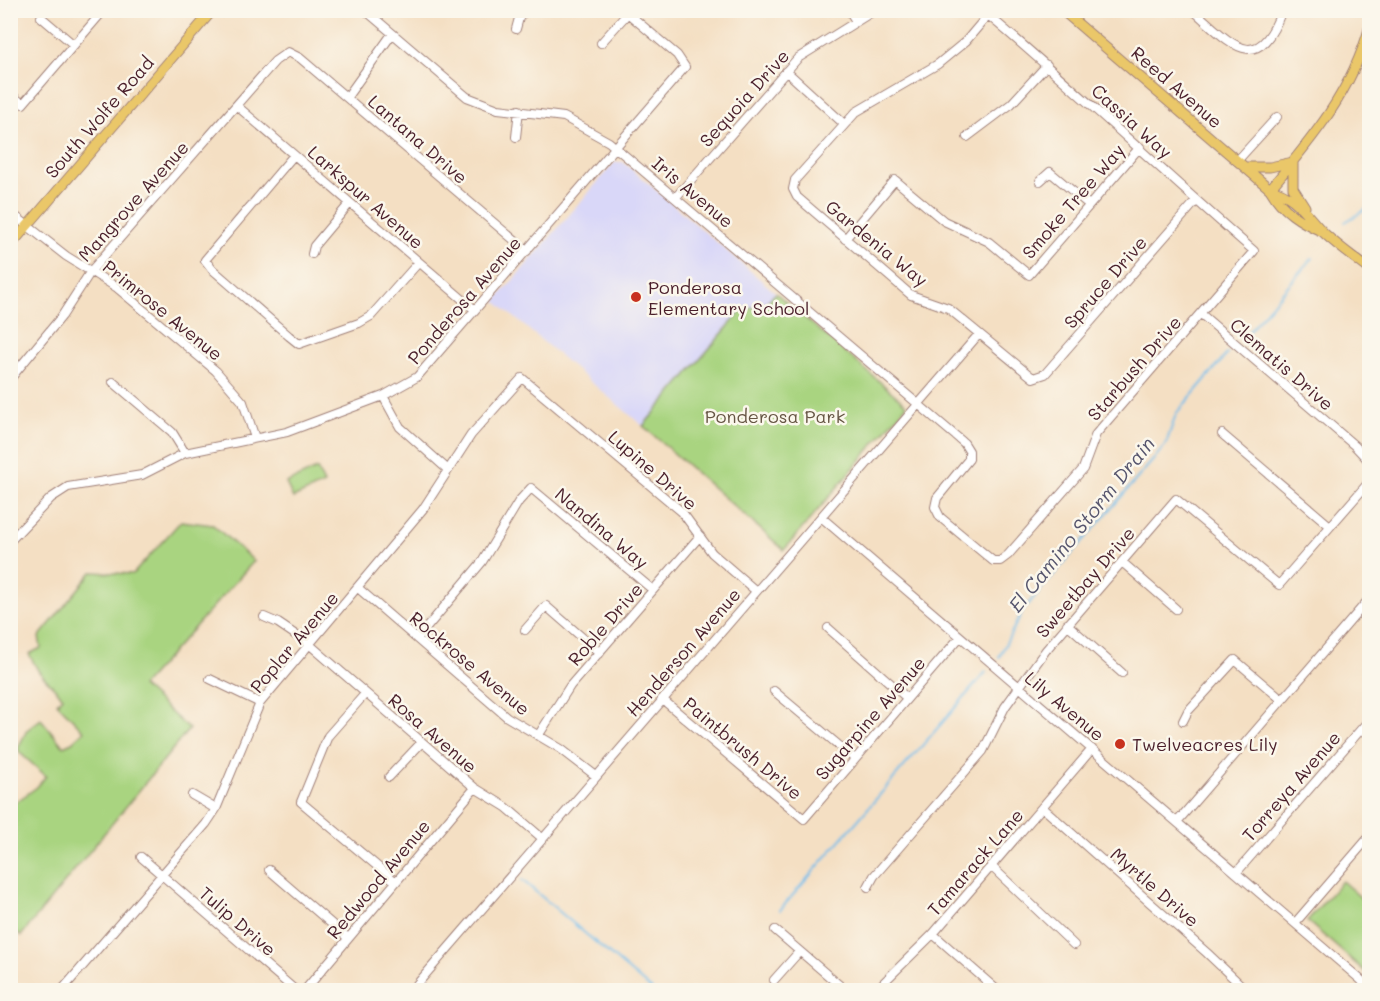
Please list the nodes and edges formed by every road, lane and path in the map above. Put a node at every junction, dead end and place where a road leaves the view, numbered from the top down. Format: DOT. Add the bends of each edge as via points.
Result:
graph roads {
  1 [pos="104,10"];
  2 [pos="213,10"];
  3 [pos="365,10"];
  4 [pos="525,10"];
  5 [pos="849,10"];
  6 [pos="874,10"];
  7 [pos="1062,10"];
  8 [pos="1193,10"];
  9 [pos="1282,10"];
  10 [pos="626,12"];
  11 [pos="41,17"];
  12 [pos="856,21"];
  13 [pos="1370,26"];
  14 [pos="516,28"];
  15 [pos="392,34"];
  16 [pos="601,43"];
  17 [pos="74,45"];
  18 [pos="288,52"];
  19 [pos="1047,65"];
  20 [pos="786,70"];
  21 [pos="10,94"];
  22 [pos="347,97"];
  23 [pos="237,106"];
  24 [pos="519,110"];
  25 [pos="1277,117"];
  26 [pos="843,123"];
  27 [pos="516,137"];
  28 [pos="967,137"];
  29 [pos="616,147"];
  30 [pos="1140,147"];
  31 [pos="294,155"];
  32 [pos="1293,161"];
  33 [pos="1241,164"];
  34 [pos="1040,182"];
  35 [pos="1270,189"];
  36 [pos="676,197"];
  37 [pos="1196,201"];
  38 [pos="350,203"];
  39 [pos="1088,204"];
  40 [pos="10,212"];
  41 [pos="1307,212"];
  42 [pos="27,226"];
  43 [pos="1323,232"];
  44 [pos="845,239"];
  45 [pos="10,246"];
  46 [pos="527,251"];
  47 [pos="1254,251"];
  48 [pos="312,254"];
  49 [pos="419,262"];
  50 [pos="1370,270"];
  51 [pos="91,271"];
  52 [pos="475,310"];
  53 [pos="1201,314"];
  54 [pos="979,334"];
  55 [pos="522,378"];
  56 [pos="1033,378"];
  57 [pos="10,379"];
  58 [pos="113,382"];
  59 [pos="383,396"];
  60 [pos="918,404"];
  61 [pos="1222,434"];
  62 [pos="255,438"];
  63 [pos="185,453"];
  64 [pos="969,454"];
  65 [pos="1370,462"];
  66 [pos="447,469"];
  67 [pos="1370,481"];
  68 [pos="821,517"];
  69 [pos="1329,526"];
  70 [pos="700,536"];
  71 [pos="10,541"];
  72 [pos="1122,562"];
  73 [pos="358,588"];
  74 [pos="653,590"];
  75 [pos="756,591"];
  76 [pos="1370,598"];
  77 [pos="1176,609"];
  78 [pos="264,617"];
  79 [pos="1067,624"];
  80 [pos="828,628"];
  81 [pos="525,630"];
  82 [pos="960,637"];
  83 [pos="417,639"];
  84 [pos="309,644"];
  85 [pos="600,653"];
  86 [pos="1122,673"];
  87 [pos="210,679"];
  88 [pos="1020,688"];
  89 [pos="774,691"];
  90 [pos="365,694"];
  91 [pos="907,698"];
  92 [pos="662,699"];
  93 [pos="1282,700"];
  94 [pos="260,703"];
  95 [pos="1370,719"];
  96 [pos="1183,721"];
  97 [pos="538,736"];
  98 [pos="422,742"];
  99 [pos="1092,750"];
  100 [pos="855,759"];
  101 [pos="596,776"];
  102 [pos="389,777"];
  103 [pos="475,788"];
  104 [pos="192,795"];
  105 [pos="1042,807"];
  106 [pos="216,809"];
  107 [pos="804,819"];
  108 [pos="1177,822"];
  109 [pos="1370,836"];
  110 [pos="542,838"];
  111 [pos="141,857"];
  112 [pos="991,866"];
  113 [pos="269,870"];
  114 [pos="1236,873"];
  115 [pos="160,874"];
  116 [pos="396,882"];
  117 [pos="868,887"];
  118 [pos="1295,923"];
  119 [pos="775,930"];
  120 [pos="933,934"];
  121 [pos="348,938"];
  122 [pos="1074,945"];
  123 [pos="799,952"];
  124 [pos="774,980"];
  125 [pos="62,990"];
  126 [pos="295,990"];
  127 [pos="305,990"];
  128 [pos="412,990"];
  129 [pos="845,990"];
  130 [pos="876,990"];
  131 [pos="997,990"];
  132 [pos="1246,990"];
  133 [pos="1369,990"];
  1 -- 17 [label="street"];
  2 -- 42 [label="main road, South Wolfe Road"];
  3 -- 15 [label="street, Iris Avenue"];
  4 -- 14 [label="street"];
  5 -- 12 [label="street"];
  6 -- 12 [label="street, Sequoia Drive"];
  7 -- 33 [label="main road, Reed Avenue"];
  8 -- 9 [label="street" via="1233,45 1247,49 1260,47 1274,33"];
  10 -- 16 [label="street"];
  10 -- 29 [label="street, Ponderosa Avenue" via="677,55 685,67"];
  11 -- 17 [label="street"];
  12 -- 20 [label="street, Sequoia Drive" via="811,47"];
  13 -- 32 [label="main road" via="1346,89"];
  15 -- 22 [label="street"];
  15 -- 24 [label="street, Iris Avenue" via="467,97 498,109"];
  17 -- 21 [label="street" via="23,104"];
  18 -- 22 [label="street, Lantana Drive"];
  18 -- 23 [label="street, Mangrove Avenue" via="275,61"];
  19 -- 26 [label="street, Cassia Way" via="988,15 966,41 938,64 861,108"];
  19 -- 28 [label="street" via="1011,104"];
  19 -- 30 [label="street, Cassia Way"];
  20 -- 26 [label="street"];
  20 -- 36 [label="street, Sequoia Drive"];
  22 -- 46 [label="street, Lantana Drive"];
  23 -- 31 [label="street, Larkspur Avenue"];
  23 -- 51 [label="street, Mangrove Avenue"];
  24 -- 27 [label="street"];
  24 -- 29 [label="street, Iris Avenue" via="564,117"];
  25 -- 33 [label="street"];
  26 -- 44 [label="street, Gardenia Way" via="797,177 793,189"];
  29 -- 36 [label="street, Iris Avenue"];
  29 -- 46 [label="street, Ponderosa Avenue"];
  30 -- 37 [label="street, Cassia Way"];
  30 -- 39 [label="street, Smoke Tree Way"];
  31 -- 38 [label="street, Larkspur Avenue"];
  31 -- 49 [label="street" via="205,260 299,344 371,316"];
  32 -- 33 [label="main road" via="1270,167"];
  32 -- 35 [label="main road"];
  32 -- 41 [label="main road" via="1293,188"];
  33 -- 35 [label="main road, Reed Avenue"];
  34 -- 39 [label="street" via="1050,172"];
  35 -- 41 [label="main road, Reed Avenue" via="1285,192"];
  35 -- 43 [label="main road, Reed Avenue" via="1277,201 1300,221"];
  36 -- 60 [label="street, Iris Avenue"];
  37 -- 47 [label="street, Cassia Way"];
  37 -- 56 [label="street, Spruce Drive" via="1045,374"];
  38 -- 48 [label="street" via="314,246"];
  38 -- 49 [label="street, Larkspur Avenue"];
  39 -- 44 [label="street, Smoke Tree Way" via="1029,275 989,242 944,221 895,180"];
  40 -- 42 [label="street, Primrose Avenue"];
  41 -- 43 [label="main road, Reed Avenue"];
  42 -- 45 [label="main road, South Wolfe Road"];
  42 -- 51 [label="street, Primrose Avenue"];
  43 -- 50 [label="main road, Reed Avenue"];
  44 -- 54 [label="street, Gardenia Way" via="911,295 948,308"];
  46 -- 52 [label="street, Ponderosa Avenue"];
  47 -- 53 [label="street, Starbush Drive"];
  49 -- 52 [label="street, Larkspur Avenue"];
  51 -- 57 [label="street, Mangrove Avenue" via="62,316"];
  51 -- 62 [label="street, Primrose Avenue" via="116,287 229,384 243,402"];
  52 -- 59 [label="street, Ponderosa Avenue" via="417,377"];
  53 -- 64 [label="street, Starbush Drive" via="1096,434 1083,468 1008,555 997,562 987,558 936,512 936,500 966,464"];
  53 -- 65 [label="street, Clematis Drive"];
  54 -- 56 [label="street, Gardenia Way"];
  54 -- 60 [label="street, Henderson Avenue"];
  55 -- 66 [label="street, Poplar Avenue" via="471,435"];
  55 -- 70 [label="street, Lupine Drive" via="682,512"];
  58 -- 63 [label="street" via="172,432"];
  59 -- 62 [label="street, Ponderosa Avenue" via="287,432"];
  59 -- 66 [label="street" via="400,427"];
  60 -- 64 [label="street, Iris Avenue" via="964,443"];
  60 -- 68 [label="street, Henderson Avenue"];
  61 -- 69 [label="street"];
  62 -- 63 [label="street, Ponderosa Avenue"];
  63 -- 71 [label="street, Ponderosa Avenue" via="142,476 62,490"];
  66 -- 73 [label="street, Poplar Avenue" via="423,509"];
  67 -- 69 [label="street"];
  68 -- 75 [label="street, Henderson Avenue"];
  68 -- 82 [label="street, Lily Avenue"];
  69 -- 72 [label="street, Sweetbay Drive" via="1279,585 1176,499"];
  70 -- 74 [label="street, Roble Drive"];
  70 -- 75 [label="street, Lupine Drive" via="712,553"];
  72 -- 77 [label="street"];
  72 -- 79 [label="street, Sweetbay Drive"];
  73 -- 83 [label="street, Rockrose Avenue"];
  73 -- 84 [label="street, Poplar Avenue"];
  74 -- 83 [label="street, Nandina Way" via="531,488 482,562"];
  74 -- 85 [label="street, Roble Drive"];
  75 -- 92 [label="street, Henderson Avenue"];
  76 -- 93 [label="street"];
  78 -- 84 [label="street, Rosa Avenue"];
  79 -- 86 [label="street"];
  79 -- 88 [label="street, Sweetbay Drive"];
  80 -- 91 [label="street"];
  81 -- 85 [label="street" via="546,606"];
  82 -- 88 [label="street, Lily Avenue"];
  82 -- 91 [label="street, Sugarpine Avenue"];
  83 -- 97 [label="street, Rockrose Avenue" via="507,717"];
  84 -- 90 [label="street, Rosa Avenue"];
  84 -- 94 [label="street, Poplar Avenue"];
  85 -- 97 [label="street, Roble Drive" via="570,686"];
  87 -- 94 [label="street"];
  88 -- 99 [label="street, Lily Avenue"];
  88 -- 117 [label="street, Sweetbay Drive" via="1005,707 983,751"];
  89 -- 100 [label="street"];
  90 -- 98 [label="street, Rosa Avenue"];
  90 -- 116 [label="street" via="328,736 301,802"];
  91 -- 100 [label="street, Sugarpine Avenue"];
  92 -- 101 [label="street, Henderson Avenue"];
  92 -- 107 [label="street, Paintbrush Drive"];
  93 -- 96 [label="street" via="1235,660"];
  93 -- 108 [label="street"];
  94 -- 106 [label="street, Poplar Avenue"];
  95 -- 114 [label="street, Torreya Avenue"];
  97 -- 101 [label="street, Rockrose Avenue"];
  98 -- 102 [label="street"];
  98 -- 103 [label="street, Rosa Avenue"];
  99 -- 105 [label="street, Tamarack Lane"];
  99 -- 108 [label="street, Lily Avenue"];
  100 -- 107 [label="street, Sugarpine Avenue"];
  101 -- 110 [label="street, Henderson Avenue"];
  103 -- 110 [label="street, Rosa Avenue" via="506,807"];
  103 -- 116 [label="street, Redwood Avenue"];
  104 -- 106 [label="street"];
  105 -- 112 [label="street, Tamarack Lane"];
  105 -- 132 [label="street, Myrtle Drive"];
  106 -- 115 [label="street, Poplar Avenue"];
  108 -- 114 [label="street, Lily Avenue"];
  109 -- 118 [label="street"];
  110 -- 128 [label="street, Henderson Avenue"];
  111 -- 115 [label="street, Tulip Drive"];
  112 -- 120 [label="street, Tamarack Lane"];
  112 -- 122 [label="street"];
  113 -- 121 [label="street"];
  114 -- 118 [label="street, Lily Avenue"];
  115 -- 125 [label="street, Poplar Avenue"];
  115 -- 126 [label="street, Tulip Drive"];
  116 -- 121 [label="street, Redwood Avenue"];
  118 -- 133 [label="street, Lily Avenue"];
  119 -- 123 [label="street"];
  120 -- 130 [label="street, Tamarack Lane"];
  120 -- 131 [label="street"];
  121 -- 127 [label="street, Redwood Avenue"];
  123 -- 124 [label="street"];
  123 -- 129 [label="street"];
}
